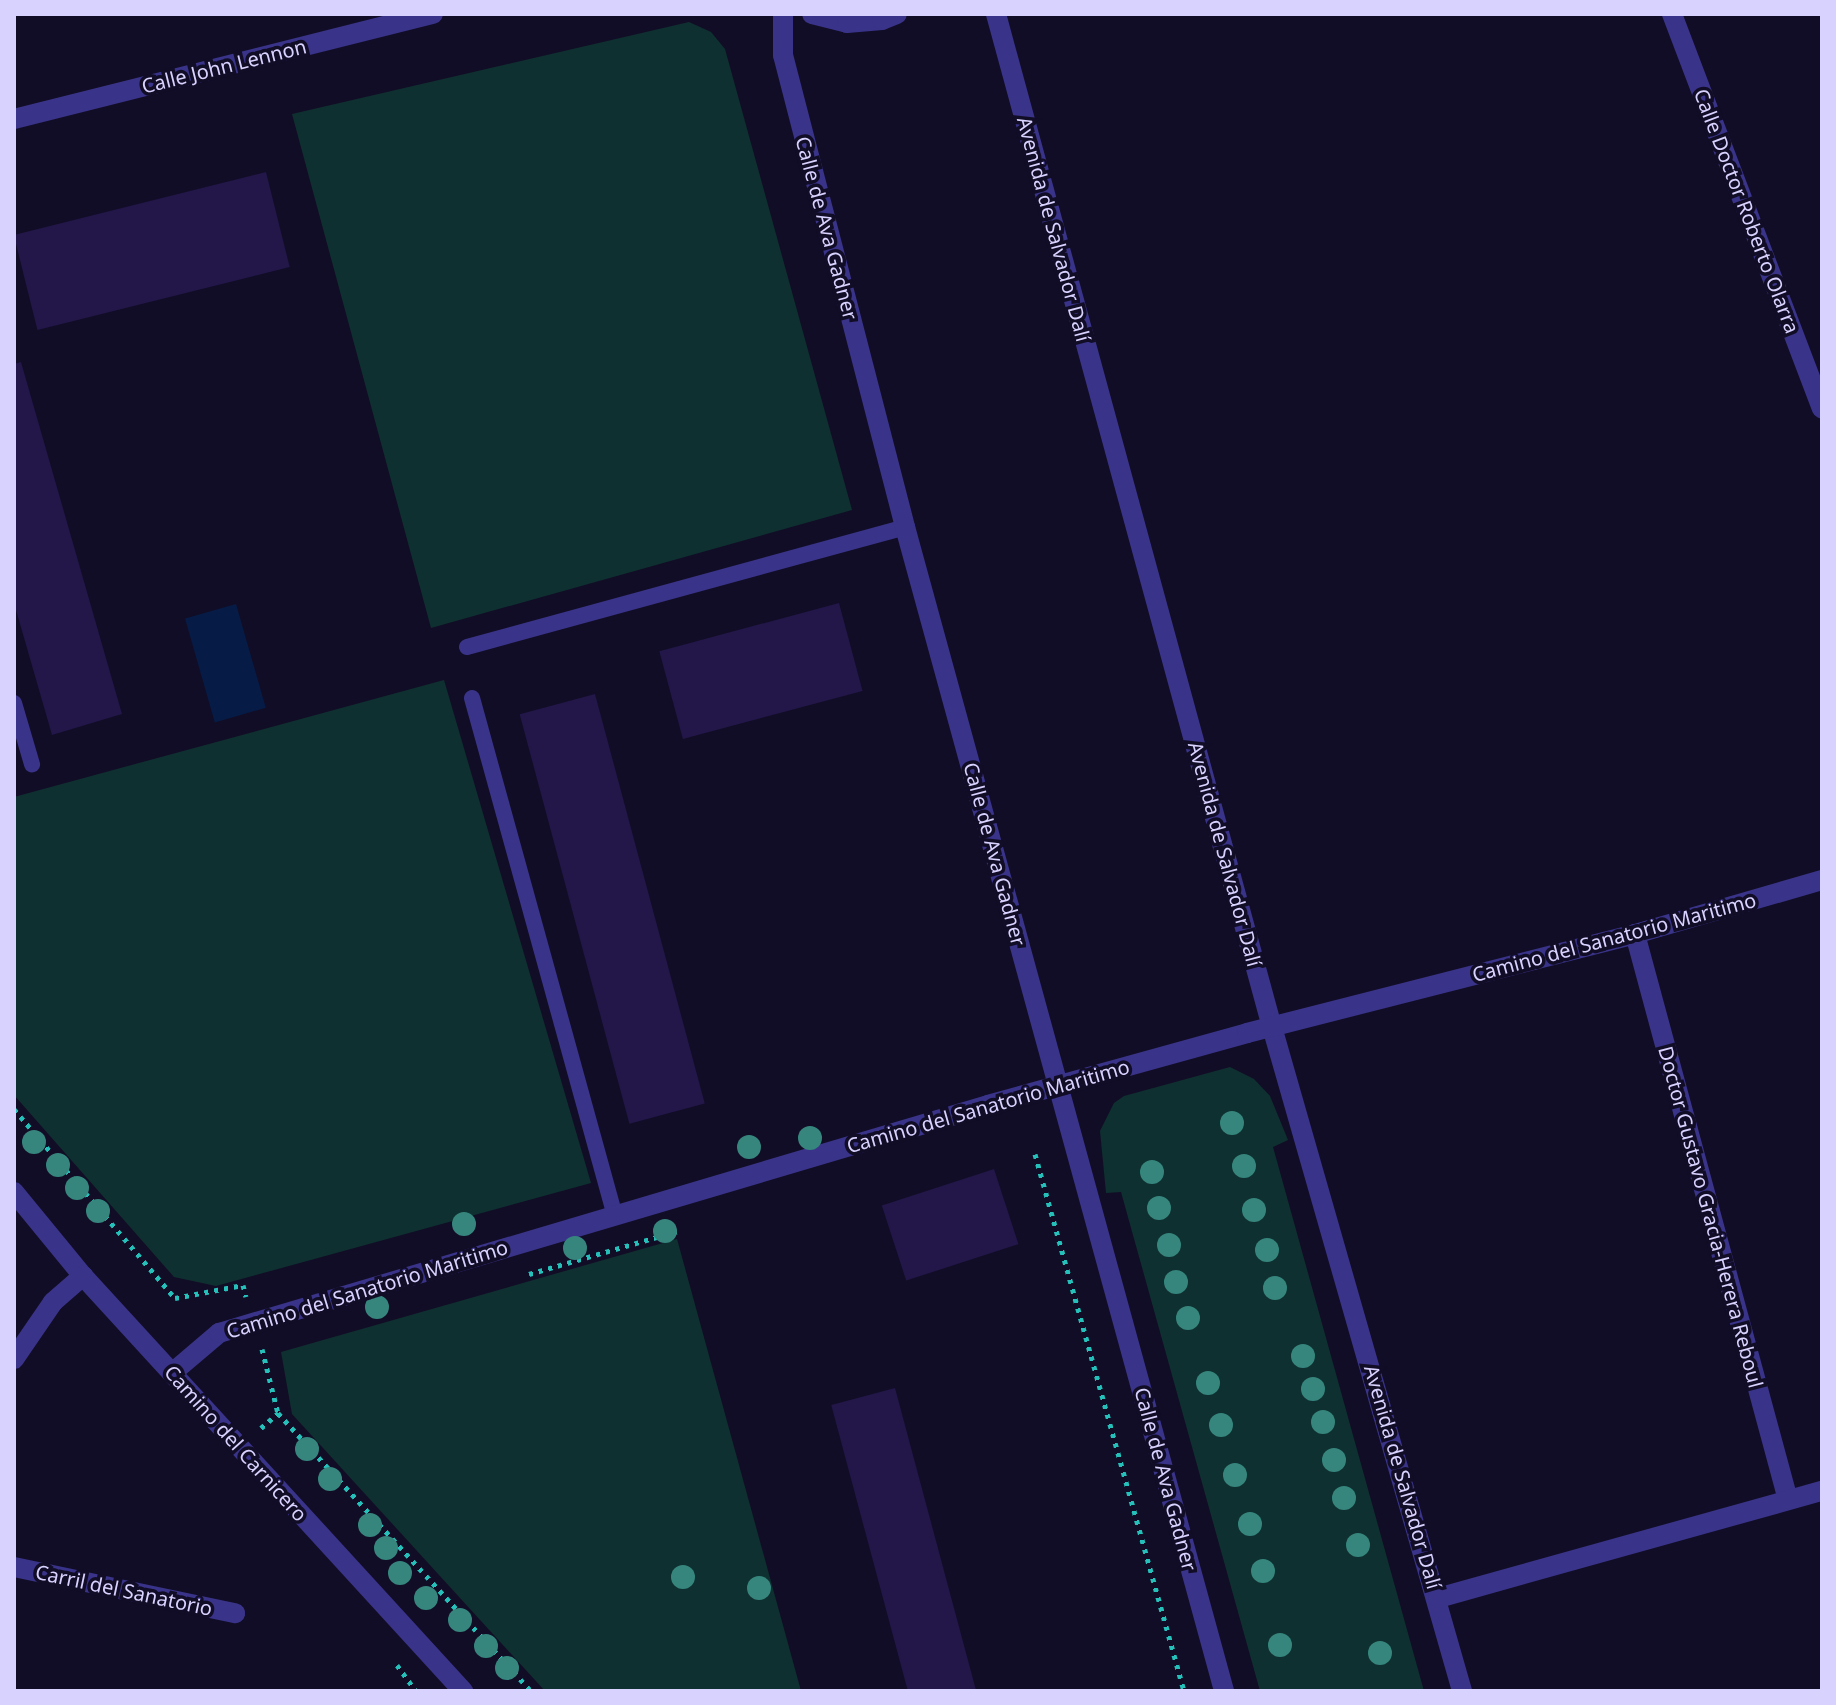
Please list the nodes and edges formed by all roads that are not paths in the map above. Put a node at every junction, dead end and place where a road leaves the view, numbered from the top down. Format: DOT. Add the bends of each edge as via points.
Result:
graph roads {
  1 [pos="433,14"];
  2 [pos="783,14"];
  3 [pos="812,14"];
  4 [pos="897,14"];
  5 [pos="996,14"];
  6 [pos="1672,14"];
  7 [pos="14,119"];
  8 [pos="1822,408"];
  9 [pos="905,527"];
  10 [pos="467,647"];
  11 [pos="472,698"];
  12 [pos="14,703"];
  13 [pos="32,764"];
  14 [pos="1822,880"];
  15 [pos="1635,934"];
  16 [pos="1272,1027"];
  17 [pos="1059,1086"];
  18 [pos="14,1192"];
  19 [pos="615,1216"];
  20 [pos="83,1276"];
  21 [pos="14,1359"];
  22 [pos="172,1373"];
  23 [pos="1822,1491"];
  24 [pos="1788,1500"];
  25 [pos="14,1567"];
  26 [pos="1438,1598"];
  27 [pos="235,1613"];
  28 [pos="463,1691"];
  29 [pos="1224,1691"];
  30 [pos="1462,1691"];
  1 -- 7 [label="street, Calle John Lennon"];
  2 -- 9 [label="street, Calle de Ava Gadner" via="783,55"];
  3 -- 4 [label="street" via="847,23"];
  5 -- 16 [label="street, Avenida de Salvador Dalí"];
  6 -- 8 [label="street, Calle Doctor Roberto Olarra"];
  9 -- 10 [label="lane"];
  9 -- 17 [label="street, Calle de Ava Gadner"];
  11 -- 19 [label="lane"];
  12 -- 13 [label="lane"];
  14 -- 15 [label="street, Camino del Sanatorio Maritimo"];
  15 -- 16 [label="street, Camino del Sanatorio Maritimo"];
  15 -- 24 [label="street, Doctor Gustavo Gracia-Herera Reboul"];
  16 -- 17 [label="street, Camino del Sanatorio Maritimo"];
  16 -- 26 [label="street, Avenida de Salvador Dalí"];
  17 -- 19 [label="street, Camino del Sanatorio Maritimo"];
  17 -- 29 [label="street, Calle de Ava Gadner"];
  18 -- 20 [label="street, Camino del Carnicero"];
  19 -- 22 [label="street, Camino del Sanatorio Maritimo" via="219,1333"];
  20 -- 21 [label="street" via="53,1302"];
  20 -- 22 [label="street, Camino del Carnicero"];
  22 -- 28 [label="street, Camino del Carnicero"];
  23 -- 24 [label="street"];
  24 -- 26 [label="street"];
  25 -- 27 [label="street, Carril del Sanatorio"];
  26 -- 30 [label="street, Avenida de Salvador Dalí"];
}
